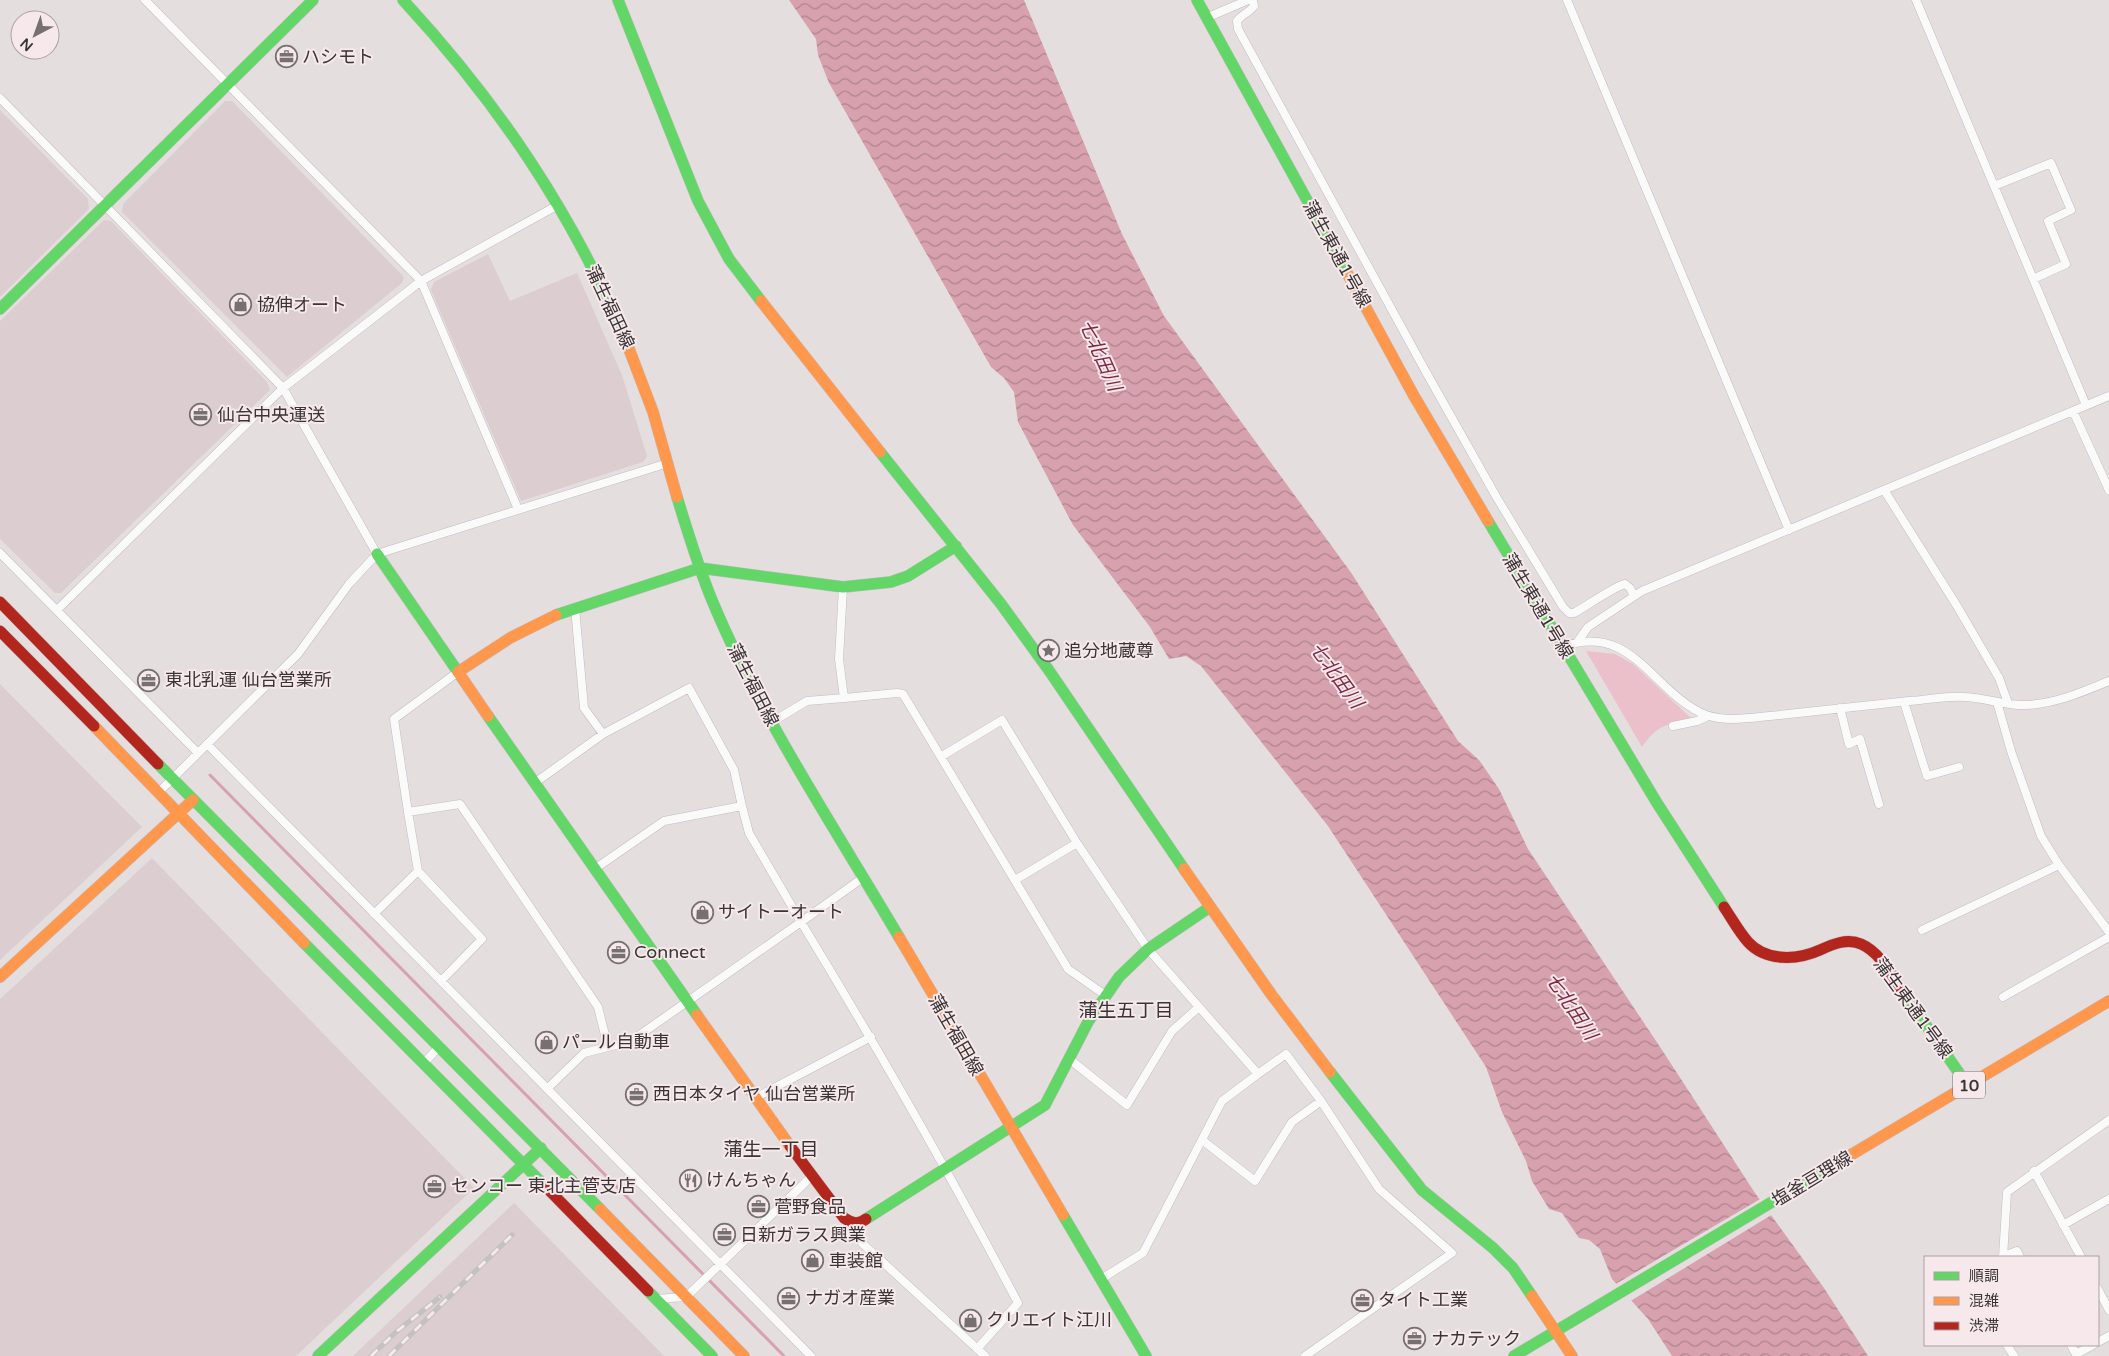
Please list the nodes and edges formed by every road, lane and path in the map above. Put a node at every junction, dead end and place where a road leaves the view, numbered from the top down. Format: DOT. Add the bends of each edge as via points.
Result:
graph roads {
  1 [pos="145,0"];
  2 [pos="313,0"];
  3 [pos="403,0"];
  4 [pos="618,0"];
  5 [pos="1197,0"];
  6 [pos="1248,0"];
  7 [pos="1253,0"];
  8 [pos="1567,0"];
  9 [pos="1916,0"];
  10 [pos="1206,18"];
  11 [pos="229,85"];
  12 [pos="0,98"];
  13 [pos="1994,186"];
  14 [pos="558,205"];
  15 [pos="105,206"];
  16 [pos="2033,278"];
  17 [pos="421,281"];
  18 [pos="0,309"];
  19 [pos="283,388"];
  20 [pos="2109,396"];
  21 [pos="2086,405"];
  22 [pos="2074,411"];
  23 [pos="668,463"];
  24 [pos="1884,490"];
  25 [pos="2109,490"];
  26 [pos="518,509"];
  27 [pos="1789,530"];
  28 [pos="956,546"];
  29 [pos="0,553"];
  30 [pos="377,554"];
  31 [pos="700,568"];
  32 [pos="843,587"];
  33 [pos="1634,596"];
  34 [pos="0,602"];
  35 [pos="575,608"];
  36 [pos="57,610"];
  37 [pos="0,631"];
  38 [pos="1578,641"];
  39 [pos="1562,647"];
  40 [pos="458,672"];
  41 [pos="2109,681"];
  42 [pos="844,698"];
  43 [pos="1904,702"];
  44 [pos="1997,702"];
  45 [pos="2008,703"];
  46 [pos="1840,708"];
  47 [pos="1708,716"];
  48 [pos="772,722"];
  49 [pos="1673,726"];
  50 [pos="603,734"];
  51 [pos="207,744"];
  52 [pos="198,753"];
  53 [pos="942,756"];
  54 [pos="1958,767"];
  55 [pos="173,778"];
  56 [pos="536,782"];
  57 [pos="159,792"];
  58 [pos="193,800"];
  59 [pos="1879,804"];
  60 [pos="742,806"];
  61 [pos="179,812"];
  62 [pos="408,812"];
  63 [pos="1077,843"];
  64 [pos="2059,865"];
  65 [pos="596,868"];
  66 [pos="418,872"];
  67 [pos="864,877"];
  68 [pos="1015,880"];
  69 [pos="1210,907"];
  70 [pos="374,914"];
  71 [pos="801,922"];
  72 [pos="1922,930"];
  73 [pos="2109,932"];
  74 [pos="2109,937"];
  75 [pos="1148,949"];
  76 [pos="0,977"];
  77 [pos="441,981"];
  78 [pos="1105,995"];
  79 [pos="2003,996"];
  80 [pos="688,1001"];
  81 [pos="2109,1001"];
  82 [pos="1199,1006"];
  83 [pos="871,1037"];
  84 [pos="440,1046"];
  85 [pos="608,1047"];
  86 [pos="1068,1058"];
  87 [pos="423,1064"];
  88 [pos="1258,1074"];
  89 [pos="1968,1086"];
  90 [pos="547,1089"];
  91 [pos="755,1098"];
  92 [pos="1322,1101"];
  93 [pos="2109,1120"];
  94 [pos="1010,1128"];
  95 [pos="1202,1140"];
  96 [pos="541,1148"];
  97 [pos="524,1165"];
  98 [pos="946,1169"];
  99 [pos="2034,1171"];
  100 [pos="812,1176"];
  101 [pos="2109,1199"];
  102 [pos="852,1223"];
  103 [pos="2063,1225"];
  104 [pos="2003,1256"];
  105 [pos="2006,1256"];
  106 [pos="2019,1256"];
  107 [pos="2079,1256"];
  108 [pos="718,1268"];
  109 [pos="1100,1279"];
  110 [pos="2109,1291"];
  111 [pos="2099,1292"];
  112 [pos="686,1297"];
  113 [pos="655,1298"];
  114 [pos="2109,1310"];
  115 [pos="1555,1332"];
  116 [pos="2072,1346"];
  117 [pos="2091,1346"];
  118 [pos="977,1348"];
  119 [pos="318,1356"];
  120 [pos="712,1356"];
  121 [pos="744,1356"];
  122 [pos="811,1356"];
  123 [pos="985,1356"];
  124 [pos="1146,1356"];
  125 [pos="1305,1356"];
  126 [pos="1514,1356"];
  127 [pos="1572,1356"];
  1 -- 11 [label="street"];
  2 -- 11 [label="street"];
  3 -- 14 [label="street, 蒲生福田線" via="495,108"];
  4 -- 28 [label="street" via="698,201 729,259"];
  5 -- 10 [label="street, 蒲生東通1号線"];
  6 -- 10 [label="street"];
  7 -- 33 [label="street" via="1254,6 1237,21 1238,29 1426,372 1563,607 1574,613 1618,585 1625,584"];
  8 -- 27 [label="street"];
  9 -- 13 [label="street"];
  10 -- 39 [label="street, 蒲生東通1号線" via="1414,396"];
  11 -- 15 [label="street"];
  11 -- 17 [label="street"];
  12 -- 15 [label="street"];
  13 -- 16 [label="street"];
  13 -- 16 [label="street" via="2051,162 2068,202 2071,210 2048,221 2066,264"];
  14 -- 17 [label="street"];
  14 -- 23 [label="street, 蒲生福田線" via="600,282 635,362"];
  15 -- 18 [label="street"];
  15 -- 19 [label="street"];
  16 -- 21 [label="street"];
  17 -- 19 [label="street"];
  17 -- 26 [label="street"];
  19 -- 30 [label="street"];
  19 -- 36 [label="street"];
  20 -- 21 [label="street"];
  21 -- 22 [label="street"];
  22 -- 24 [label="street"];
  22 -- 25 [label="street"];
  23 -- 26 [label="street"];
  23 -- 31 [label="street, 蒲生福田線"];
  24 -- 27 [label="street"];
  24 -- 45 [label="street" via="1999,678"];
  26 -- 30 [label="street"];
  27 -- 33 [label="street"];
  28 -- 32 [label="street" via="908,576 884,584"];
  28 -- 69 [label="street" via="1048,669"];
  29 -- 36 [label="street"];
  30 -- 40 [label="street"];
  30 -- 51 [label="street" via="349,584 298,654"];
  31 -- 32 [label="street"];
  31 -- 35 [label="street"];
  31 -- 48 [label="street, 蒲生福田線" via="736,654"];
  32 -- 42 [label="street" via="839,659"];
  33 -- 38 [label="street" via="1588,627"];
  34 -- 55 [label="street"];
  35 -- 40 [label="street" via="510,638"];
  35 -- 50 [label="street" via="584,708"];
  36 -- 52 [label="street"];
  37 -- 57 [label="street"];
  38 -- 39 [label="street"];
  38 -- 47 [label="street" via="1592,640 1632,655 1675,695"];
  39 -- 89 [label="street, 蒲生東通1号線" via="1656,803 1750,943 1767,953 1786,958 1806,956 1841,941 1859,943 1885,966"];
  40 -- 56 [label="street"];
  40 -- 62 [label="street" via="394,719"];
  41 -- 45 [label="street" via="2056,701 2025,705"];
  42 -- 48 [label="street" via="807,701"];
  42 -- 53 [label="street" via="903,694"];
  43 -- 44 [label="street" via="1965,696"];
  43 -- 46 [label="street"];
  43 -- 54 [label="street" via="1927,776"];
  44 -- 45 [label="street"];
  44 -- 64 [label="street" via="2041,836"];
  46 -- 47 [label="street" via="1752,718"];
  46 -- 59 [label="street" via="1849,744 1860,740"];
  47 -- 49 [label="street"];
  48 -- 67 [label="street, 蒲生福田線"];
  50 -- 56 [label="street"];
  50 -- 60 [label="street" via="688,688 734,770"];
  51 -- 52 [label="street"];
  51 -- 70 [label="street"];
  52 -- 55 [label="street"];
  53 -- 63 [label="street" via="1002,720"];
  53 -- 68 [label="street"];
  55 -- 57 [label="street"];
  55 -- 58 [label="street"];
  56 -- 65 [label="street"];
  57 -- 61 [label="street"];
  58 -- 61 [label="street"];
  58 -- 84 [label="street"];
  60 -- 65 [label="street" via="664,821"];
  60 -- 71 [label="street" via="749,833"];
  61 -- 76 [label="street"];
  61 -- 87 [label="street"];
  62 -- 66 [label="street"];
  62 -- 85 [label="street" via="460,804 598,1007"];
  63 -- 68 [label="street"];
  63 -- 75 [label="street"];
  64 -- 72 [label="street"];
  64 -- 73 [label="street"];
  65 -- 80 [label="street"];
  66 -- 70 [label="street"];
  66 -- 77 [label="street" via="482,939"];
  67 -- 71 [label="street"];
  67 -- 94 [label="street, 蒲生福田線"];
  68 -- 78 [label="street" via="1068,969"];
  69 -- 75 [label="street"];
  69 -- 115 [label="street" via="1271,994 1414,1181 1508,1263"];
  70 -- 77 [label="street"];
  71 -- 80 [label="street"];
  71 -- 83 [label="street"];
  74 -- 79 [label="street"];
  75 -- 78 [label="street"];
  75 -- 82 [label="street"];
  77 -- 90 [label="street"];
  78 -- 86 [label="street"];
  80 -- 85 [label="street" via="631,1041"];
  80 -- 91 [label="street"];
  81 -- 89 [label="street, 塩釜亘理線 / 10"];
  82 -- 86 [label="street" via="1172,1031 1127,1105"];
  82 -- 88 [label="street"];
  83 -- 91 [label="street"];
  83 -- 98 [label="street"];
  84 -- 87 [label="street"];
  84 -- 96 [label="street"];
  85 -- 90 [label="street" via="584,1053"];
  86 -- 94 [label="street" via="1045,1105"];
  87 -- 97 [label="street"];
  88 -- 92 [label="street" via="1286,1054"];
  88 -- 95 [label="street" via="1222,1100"];
  89 -- 115 [label="street, 塩釜亘理線 / 10"];
  90 -- 108 [label="street"];
  91 -- 100 [label="street"];
  92 -- 95 [label="street" via="1292,1122 1255,1182"];
  92 -- 125 [label="street" via="1379,1189 1452,1253"];
  93 -- 99 [label="street"];
  94 -- 98 [label="street"];
  94 -- 109 [label="street, 蒲生福田線"];
  95 -- 109 [label="street" via="1143,1253"];
  96 -- 97 [label="street"];
  96 -- 112 [label="street"];
  97 -- 113 [label="street"];
  97 -- 119 [label="street"];
  98 -- 102 [label="street" via="862,1222"];
  98 -- 118 [label="street" via="1018,1303"];
  99 -- 103 [label="street"];
  99 -- 104 [label="street" via="2007,1192"];
  100 -- 102 [label="street" via="844,1218"];
  100 -- 108 [label="street"];
  101 -- 103 [label="street"];
  102 -- 118 [label="street" via="862,1243"];
  103 -- 107 [label="street"];
  105 -- 106 [label="street" via="2017,1252"];
  108 -- 112 [label="street"];
  108 -- 122 [label="street"];
  109 -- 124 [label="street, 蒲生福田線"];
  110 -- 111 [label="street"];
  111 -- 114 [label="street"];
  112 -- 113 [label="street"];
  112 -- 121 [label="street"];
  113 -- 120 [label="street"];
  115 -- 126 [label="street, 塩釜亘理線 / 10"];
  115 -- 127 [label="street"];
  116 -- 117 [label="street" via="2076,1354"];
  118 -- 123 [label="street"];
}
